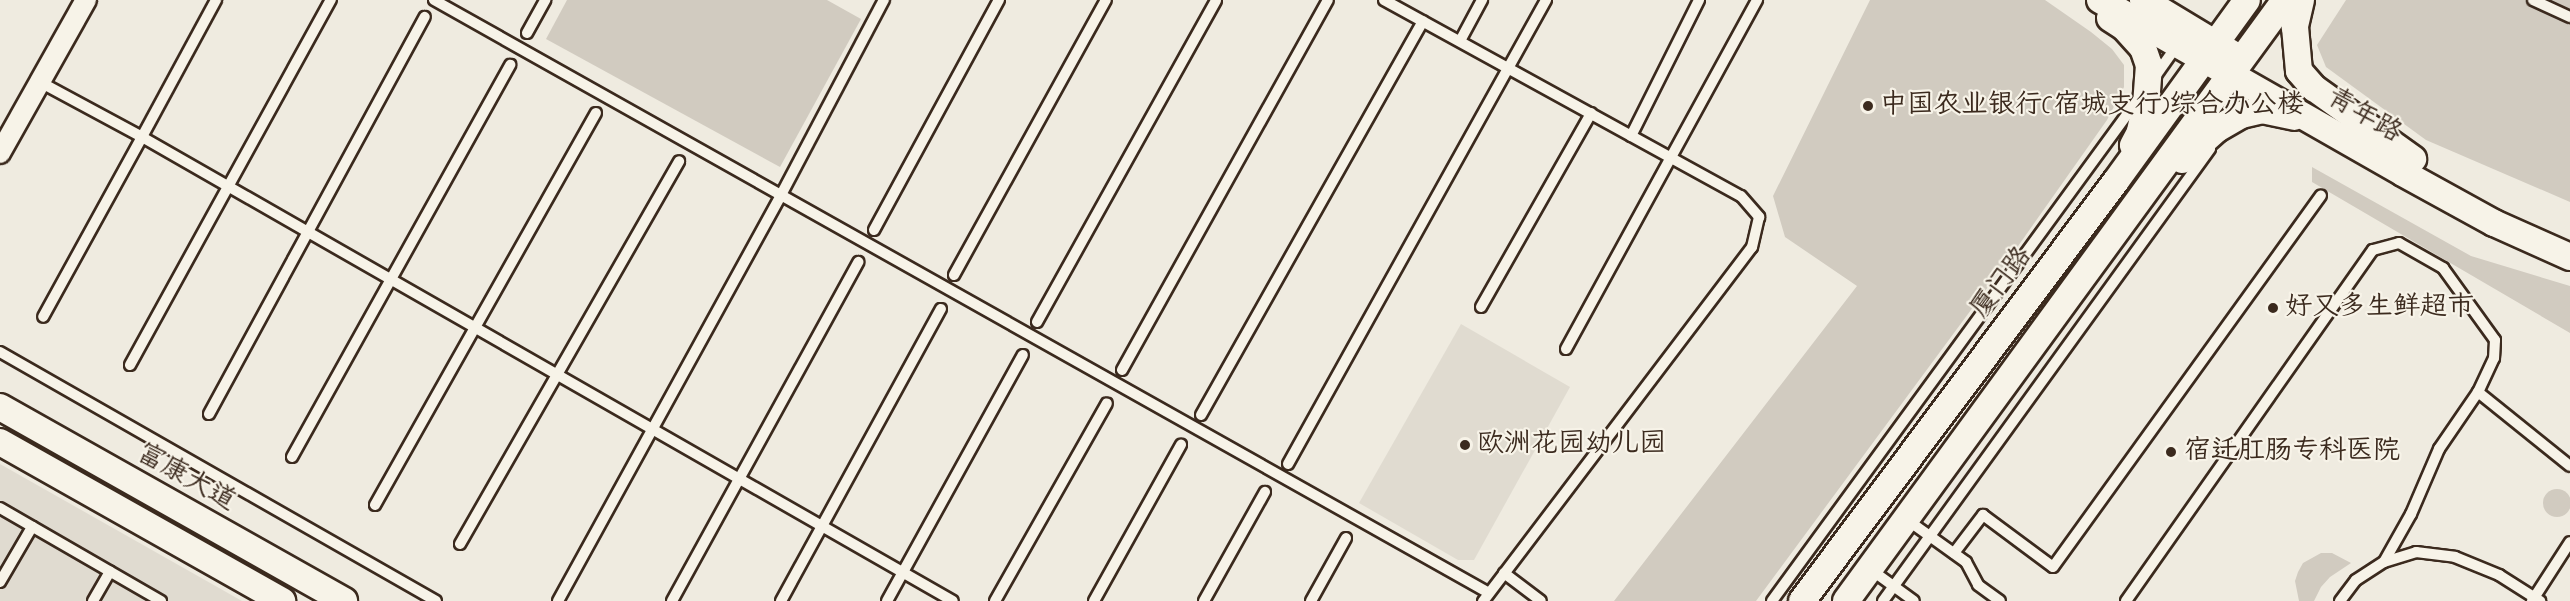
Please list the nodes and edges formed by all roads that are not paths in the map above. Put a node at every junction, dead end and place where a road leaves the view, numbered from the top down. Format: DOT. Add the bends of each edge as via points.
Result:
graph roads {
  1 [pos="86,0"];
  2 [pos="216,0"];
  3 [pos="331,0"];
  4 [pos="434,0"];
  5 [pos="545,0"];
  6 [pos="884,0"];
  7 [pos="999,0"];
  8 [pos="1106,0"];
  9 [pos="1216,0"];
  10 [pos="1328,0"];
  11 [pos="1384,0"];
  12 [pos="1482,0"];
  13 [pos="1546,0"];
  14 [pos="1699,0"];
  15 [pos="1757,0"];
  16 [pos="2083,0"];
  17 [pos="2100,0"];
  18 [pos="2144,0"];
  19 [pos="2247,0"];
  20 [pos="2285,0"];
  21 [pos="2301,0"];
  22 [pos="2533,0"];
  23 [pos="425,17"];
  24 [pos="2570,17"];
  25 [pos="1423,21"];
  26 [pos="527,33"];
  27 [pos="2184,35"];
  28 [pos="1460,41"];
  29 [pos="2211,51"];
  30 [pos="510,65"];
  31 [pos="1509,68"];
  32 [pos="2238,68"];
  33 [pos="40,82"];
  34 [pos="2149,84"];
  35 [pos="596,113"];
  36 [pos="1591,113"];
  37 [pos="2228,123"];
  38 [pos="1631,136"];
  39 [pos="142,137"];
  40 [pos="0,153"];
  41 [pos="1670,157"];
  42 [pos="679,161"];
  43 [pos="2408,166"];
  44 [pos="2116,181"];
  45 [pos="228,187"];
  46 [pos="781,195"];
  47 [pos="2142,196"];
  48 [pos="2321,196"];
  49 [pos="874,230"];
  50 [pos="308,232"];
  51 [pos="2570,239"];
  52 [pos="2570,257"];
  53 [pos="858,262"];
  54 [pos="954,275"];
  55 [pos="391,280"];
  56 [pos="1481,307"];
  57 [pos="941,309"];
  58 [pos="43,317"];
  59 [pos="1037,322"];
  60 [pos="476,328"];
  61 [pos="1566,349"];
  62 [pos="0,352"];
  63 [pos="1023,355"];
  64 [pos="130,365"];
  65 [pos="1122,370"];
  66 [pos="557,375"];
  67 [pos="2478,392"];
  68 [pos="1107,403"];
  69 [pos="0,407"];
  70 [pos="209,414"];
  71 [pos="1201,415"];
  72 [pos="651,429"];
  73 [pos="0,442"];
  74 [pos="1181,445"];
  75 [pos="292,457"];
  76 [pos="1288,464"];
  77 [pos="2570,466"];
  78 [pos="739,479"];
  79 [pos="1265,492"];
  80 [pos="375,505"];
  81 [pos="0,508"];
  82 [pos="1906,519"];
  83 [pos="821,526"];
  84 [pos="32,527"];
  85 [pos="1931,537"];
  86 [pos="1346,538"];
  87 [pos="2570,542"];
  88 [pos="460,544"];
  89 [pos="1954,554"];
  90 [pos="2384,562"];
  91 [pos="1869,569"];
  92 [pos="110,572"];
  93 [pos="903,573"];
  94 [pos="1504,573"];
  95 [pos="0,582"];
  96 [pos="1894,587"];
  97 [pos="1486,597"];
  98 [pos="2535,600"];
  99 [pos="93,601"];
  100 [pos="160,601"];
  101 [pos="282,601"];
  102 [pos="344,601"];
  103 [pos="436,601"];
  104 [pos="558,601"];
  105 [pos="672,601"];
  106 [pos="781,601"];
  107 [pos="887,601"];
  108 [pos="952,601"];
  109 [pos="995,601"];
  110 [pos="1094,601"];
  111 [pos="1204,601"];
  112 [pos="1311,601"];
  113 [pos="1541,601"];
  114 [pos="1772,601"];
  115 [pos="1802,601"];
  116 [pos="1846,601"];
  117 [pos="1883,601"];
  118 [pos="1914,601"];
  119 [pos="2000,601"];
  120 [pos="2126,601"];
  121 [pos="2340,601"];
  1 -- 33 [label="street"];
  2 -- 39 [label="lane"];
  3 -- 45 [label="lane"];
  4 -- 46 [label="lane"];
  5 -- 26 [label="lane"];
  6 -- 46 [label="lane"];
  7 -- 49 [label="lane"];
  8 -- 54 [label="lane"];
  9 -- 59 [label="lane"];
  10 -- 65 [label="lane"];
  11 -- 25 [label="lane"];
  12 -- 28 [label="lane"];
  13 -- 31 [label="lane"];
  14 -- 38 [label="lane"];
  15 -- 41 [label="lane"];
  16 -- 34 [label="street" via="2124,27 2143,48 2149,65"];
  17 -- 27 [label="street, 青年路"];
  18 -- 27 [label="street, 青年路"];
  19 -- 29 [label="street, 厦门路"];
  20 -- 32 [label="street"];
  21 -- 43 [label="street" via="2295,27 2299,71"];
  22 -- 24 [label="lane"];
  23 -- 50 [label="lane"];
  25 -- 28 [label="lane"];
  25 -- 71 [label="lane"];
  27 -- 29 [label="street, 青年路"];
  27 -- 34 [label="lane"];
  28 -- 31 [label="lane"];
  29 -- 32 [label="street, 青年路"];
  29 -- 44 [label="street, 厦门路"];
  30 -- 55 [label="lane"];
  31 -- 36 [label="lane"];
  31 -- 76 [label="lane"];
  32 -- 43 [label="street, 青年路"];
  32 -- 47 [label="street"];
  33 -- 39 [label="lane"];
  33 -- 40 [label="street"];
  34 -- 44 [label="street" via="2140,132"];
  34 -- 114 [label="lane"];
  35 -- 60 [label="lane"];
  36 -- 38 [label="lane"];
  36 -- 56 [label="lane"];
  37 -- 43 [label="street" via="2262,110 2289,116"];
  37 -- 47 [label="street"];
  37 -- 85 [label="lane"];
  38 -- 41 [label="lane"];
  39 -- 45 [label="lane"];
  39 -- 58 [label="lane"];
  41 -- 61 [label="lane"];
  41 -- 94 [label="lane" via="1741,196 1759,217 1752,247"];
  42 -- 66 [label="lane"];
  43 -- 51 [label="street, 青年路"];
  43 -- 52 [label="street, 青年路" via="2494,223"];
  44 -- 115 [label="street, 厦门路"];
  45 -- 50 [label="lane"];
  45 -- 64 [label="lane"];
  46 -- 72 [label="lane"];
  46 -- 97 [label="lane"];
  47 -- 82 [label="street"];
  48 -- 89 [label="lane" via="2053,567 1983,514"];
  50 -- 55 [label="lane"];
  50 -- 70 [label="lane"];
  53 -- 78 [label="lane"];
  55 -- 60 [label="lane"];
  55 -- 75 [label="lane"];
  57 -- 83 [label="lane"];
  60 -- 66 [label="lane"];
  60 -- 80 [label="lane"];
  62 -- 103 [label="lane"];
  63 -- 93 [label="lane"];
  66 -- 72 [label="lane"];
  66 -- 88 [label="lane"];
  67 -- 77 [label="lane"];
  67 -- 90 [label="lane" via="2439,449 2411,514"];
  67 -- 120 [label="lane" via="2494,358 2495,340 2483,322 2443,268 2399,243 2373,250"];
  68 -- 109 [label="lane"];
  69 -- 102 [label="street, 富康大道"];
  72 -- 78 [label="lane"];
  72 -- 104 [label="lane"];
  73 -- 101 [label="street"];
  74 -- 110 [label="lane"];
  78 -- 83 [label="lane"];
  78 -- 105 [label="lane"];
  79 -- 111 [label="lane"];
  81 -- 84 [label="lane"];
  82 -- 85 [label="lane"];
  82 -- 91 [label="street"];
  83 -- 93 [label="lane"];
  83 -- 106 [label="lane"];
  84 -- 92 [label="lane"];
  84 -- 95 [label="lane"];
  85 -- 89 [label="lane"];
  85 -- 96 [label="lane"];
  86 -- 112 [label="lane"];
  87 -- 98 [label="lane"];
  89 -- 119 [label="lane" via="1966,562 1978,585"];
  90 -- 98 [label="lane" via="2416,552 2455,557 2499,575"];
  90 -- 121 [label="lane" via="2356,580"];
  91 -- 96 [label="lane"];
  91 -- 116 [label="street"];
  92 -- 99 [label="lane"];
  92 -- 100 [label="lane"];
  93 -- 107 [label="lane"];
  93 -- 108 [label="lane"];
  94 -- 97 [label="lane"];
  94 -- 113 [label="lane"];
  96 -- 117 [label="lane"];
  96 -- 118 [label="lane"];
}
